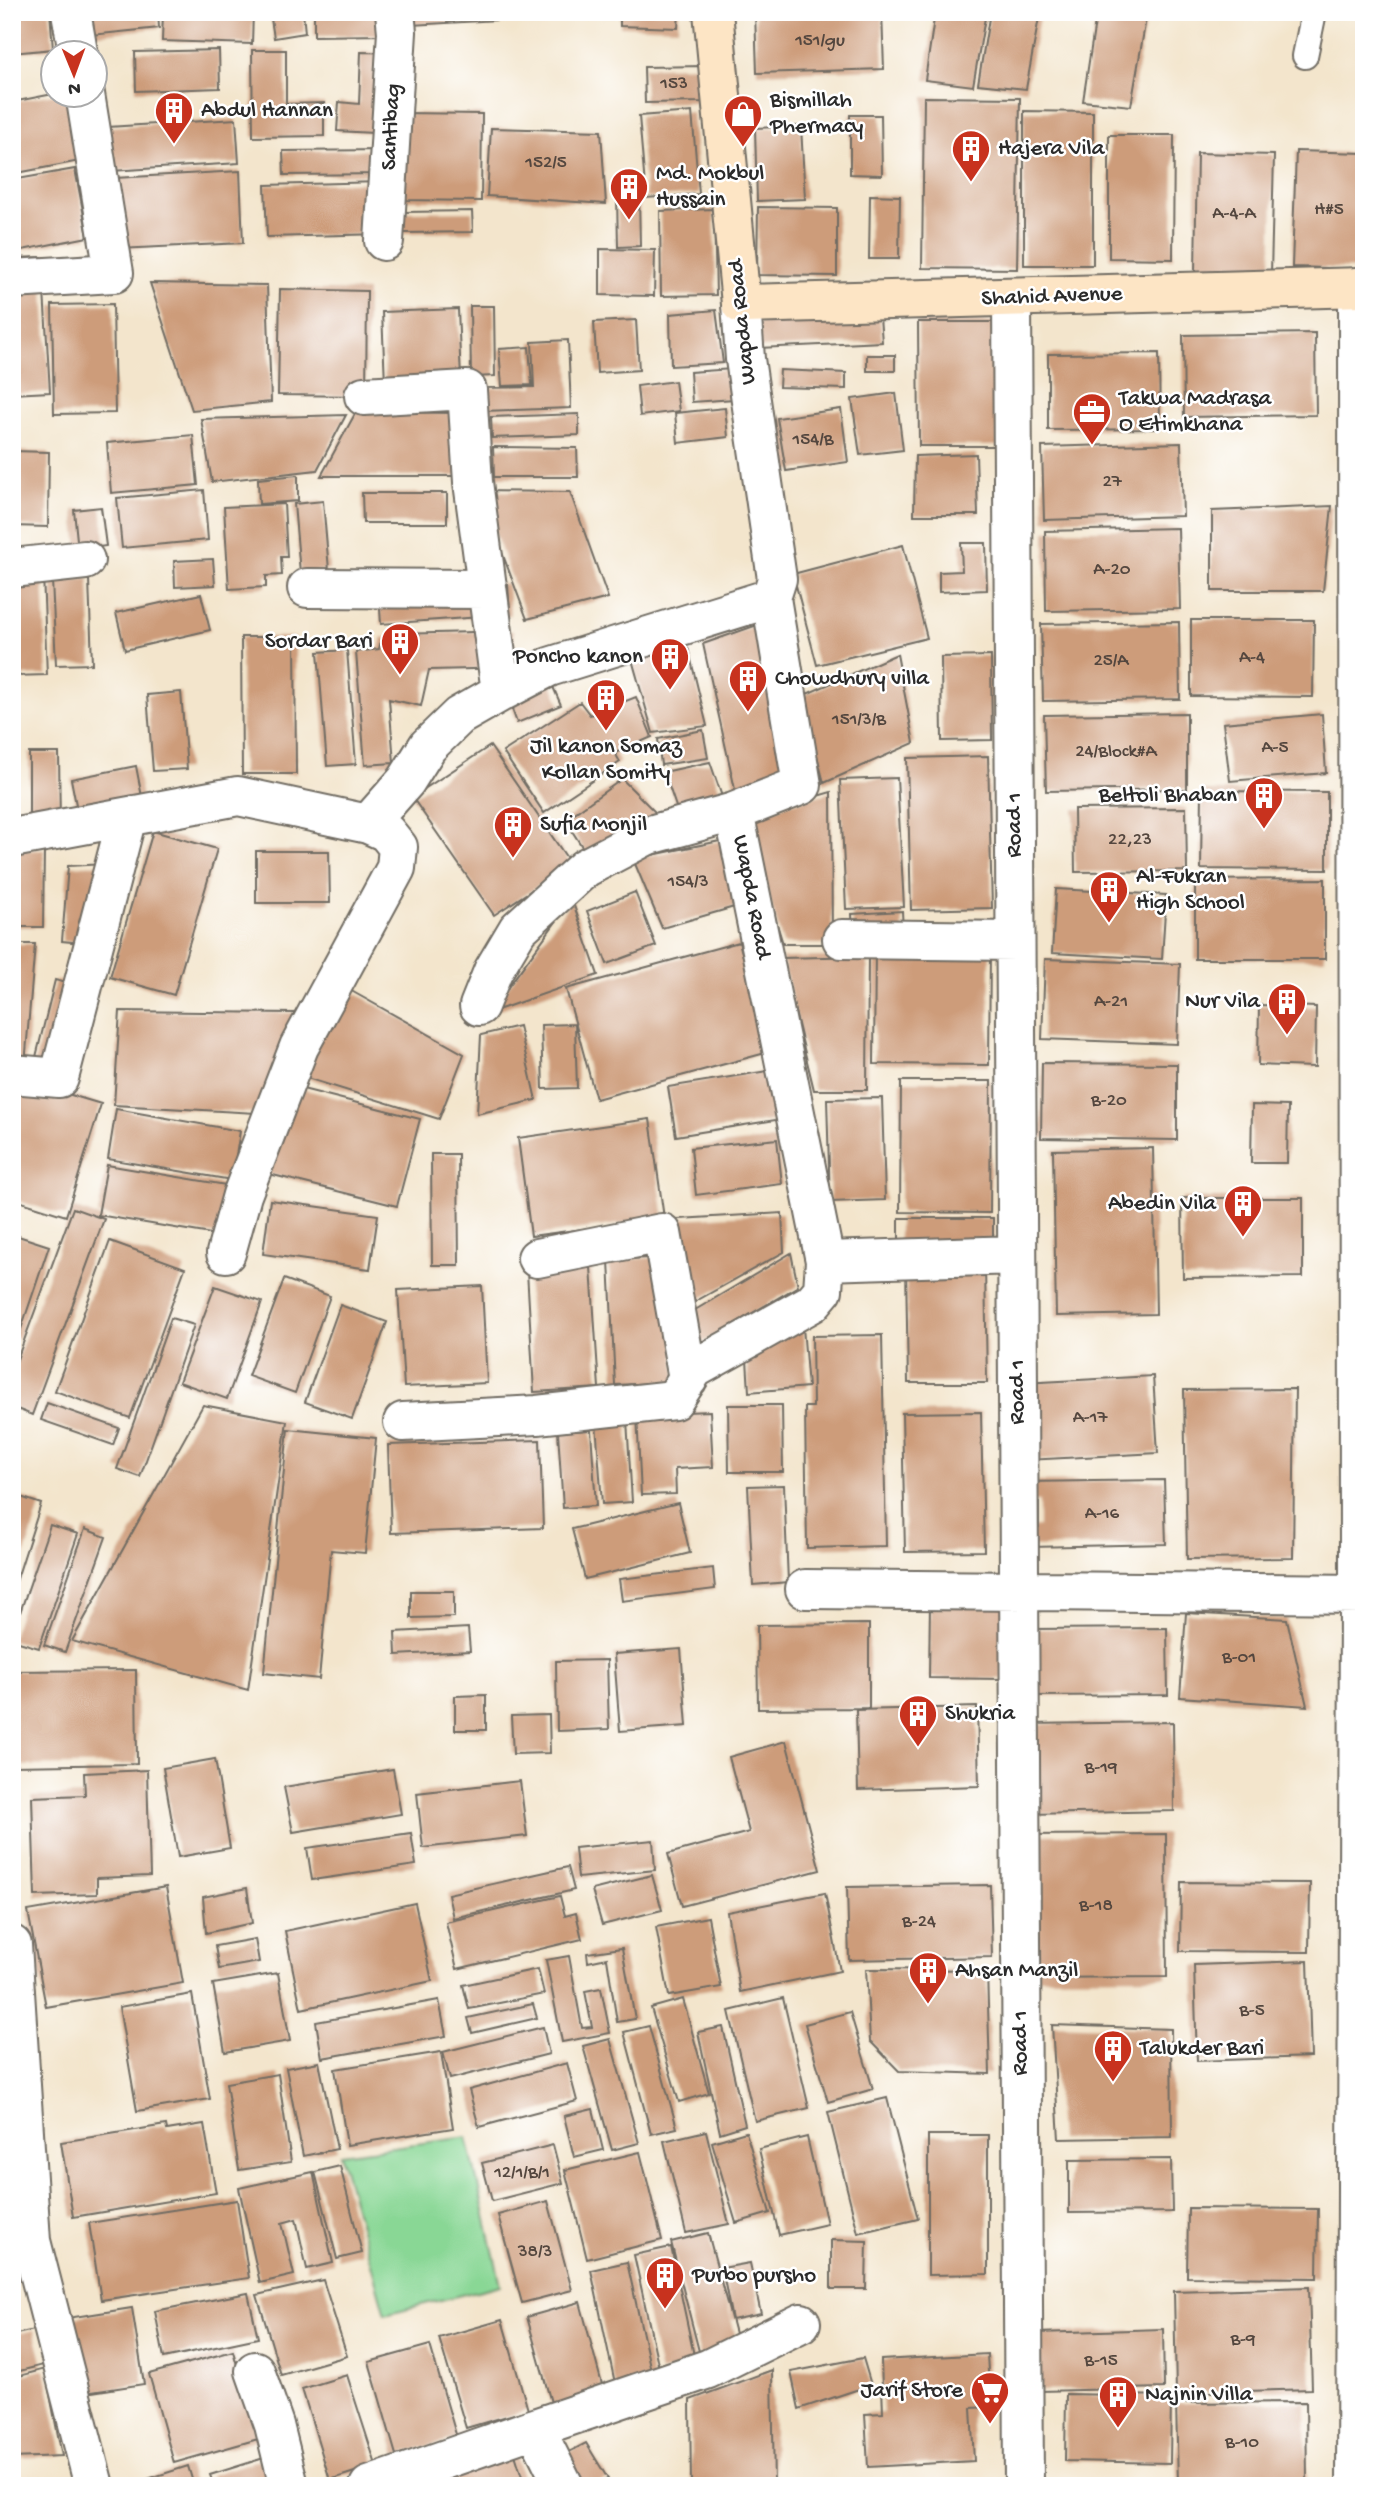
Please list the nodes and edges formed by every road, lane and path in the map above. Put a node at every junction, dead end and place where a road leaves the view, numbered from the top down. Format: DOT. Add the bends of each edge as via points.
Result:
graph roads {
  1 [pos="71,12"];
  2 [pos="395,12"];
  3 [pos="713,12"];
  4 [pos="1314,12"];
  5 [pos="76,38"];
  6 [pos="1305,56"];
  7 [pos="87,108"];
  8 [pos="384,241"];
  9 [pos="12,279"];
  10 [pos="1361,286"];
  11 [pos="1012,298"];
  12 [pos="741,304"];
  13 [pos="364,396"];
  14 [pos="85,560"];
  15 [pos="12,568"];
  16 [pos="307,588"];
  17 [pos="487,589"];
  18 [pos="771,598"];
  19 [pos="500,692"];
  20 [pos="734,812"];
  21 [pos="127,817"];
  22 [pos="368,824"];
  23 [pos="12,838"];
  24 [pos="842,939"];
  25 [pos="1015,941"];
  26 [pos="480,1006"];
  27 [pos="12,1074"];
  28 [pos="226,1252"];
  29 [pos="1017,1255"];
  30 [pos="537,1258"];
  31 [pos="825,1261"];
  32 [pos="688,1379"];
  33 [pos="403,1422"];
  34 [pos="805,1589"];
  35 [pos="1019,1591"];
  36 [pos="1362,1594"];
  37 [pos="12,1945"];
  38 [pos="801,2323"];
  39 [pos="255,2371"];
  40 [pos="534,2428"];
  41 [pos="93,2486"];
  42 [pos="289,2486"];
  43 [pos="369,2486"];
  44 [pos="565,2486"];
  45 [pos="1024,2486"];
  46 [pos="1356,2486"];
  1 -- 5 [label="street"];
  2 -- 8 [label="street, Santibag"];
  3 -- 12 [label="street, Wapda Road"];
  4 -- 6 [label="lane"];
  7 -- 9 [label="street" via="114,273"];
  10 -- 11 [label="street, Shahid Avenue"];
  10 -- 36 [label="street"];
  11 -- 12 [label="street, Shahid Avenue"];
  11 -- 25 [label="street, Road 1"];
  12 -- 18 [label="street, Wapda Road" via="777,579"];
  13 -- 17 [label="street" via="467,390"];
  14 -- 15 [label="street"];
  16 -- 17 [label="street"];
  17 -- 19 [label="street"];
  18 -- 19 [label="street" via="549,667"];
  18 -- 20 [label="street, Wapda Road" via="802,785"];
  19 -- 22 [label="street" via="459,716 428,746 406,781"];
  20 -- 26 [label="street" via="646,836 585,868 518,929 493,971"];
  20 -- 31 [label="street, Wapda Road"];
  21 -- 22 [label="street" via="238,796"];
  21 -- 23 [label="street"];
  21 -- 27 [label="street" via="59,1078"];
  22 -- 28 [label="street" via="386,832 398,846 396,868 299,1047 242,1195"];
  24 -- 25 [label="street"];
  25 -- 29 [label="street, Road 1"];
  29 -- 31 [label="street"];
  29 -- 35 [label="street, Road 1"];
  30 -- 32 [label="street" via="662,1233"];
  31 -- 32 [label="street" via="823,1290 812,1303 695,1369"];
  32 -- 33 [label="street" via="674,1400 537,1415"];
  34 -- 35 [label="street"];
  35 -- 36 [label="street"];
  35 -- 45 [label="street, Road 1"];
  36 -- 46 [label="street"];
  37 -- 41 [label="street" via="31,2241"];
  38 -- 40 [label="street" via="708,2369"];
  39 -- 42 [label="street"];
  40 -- 43 [label="street"];
  40 -- 44 [label="street"];
}
